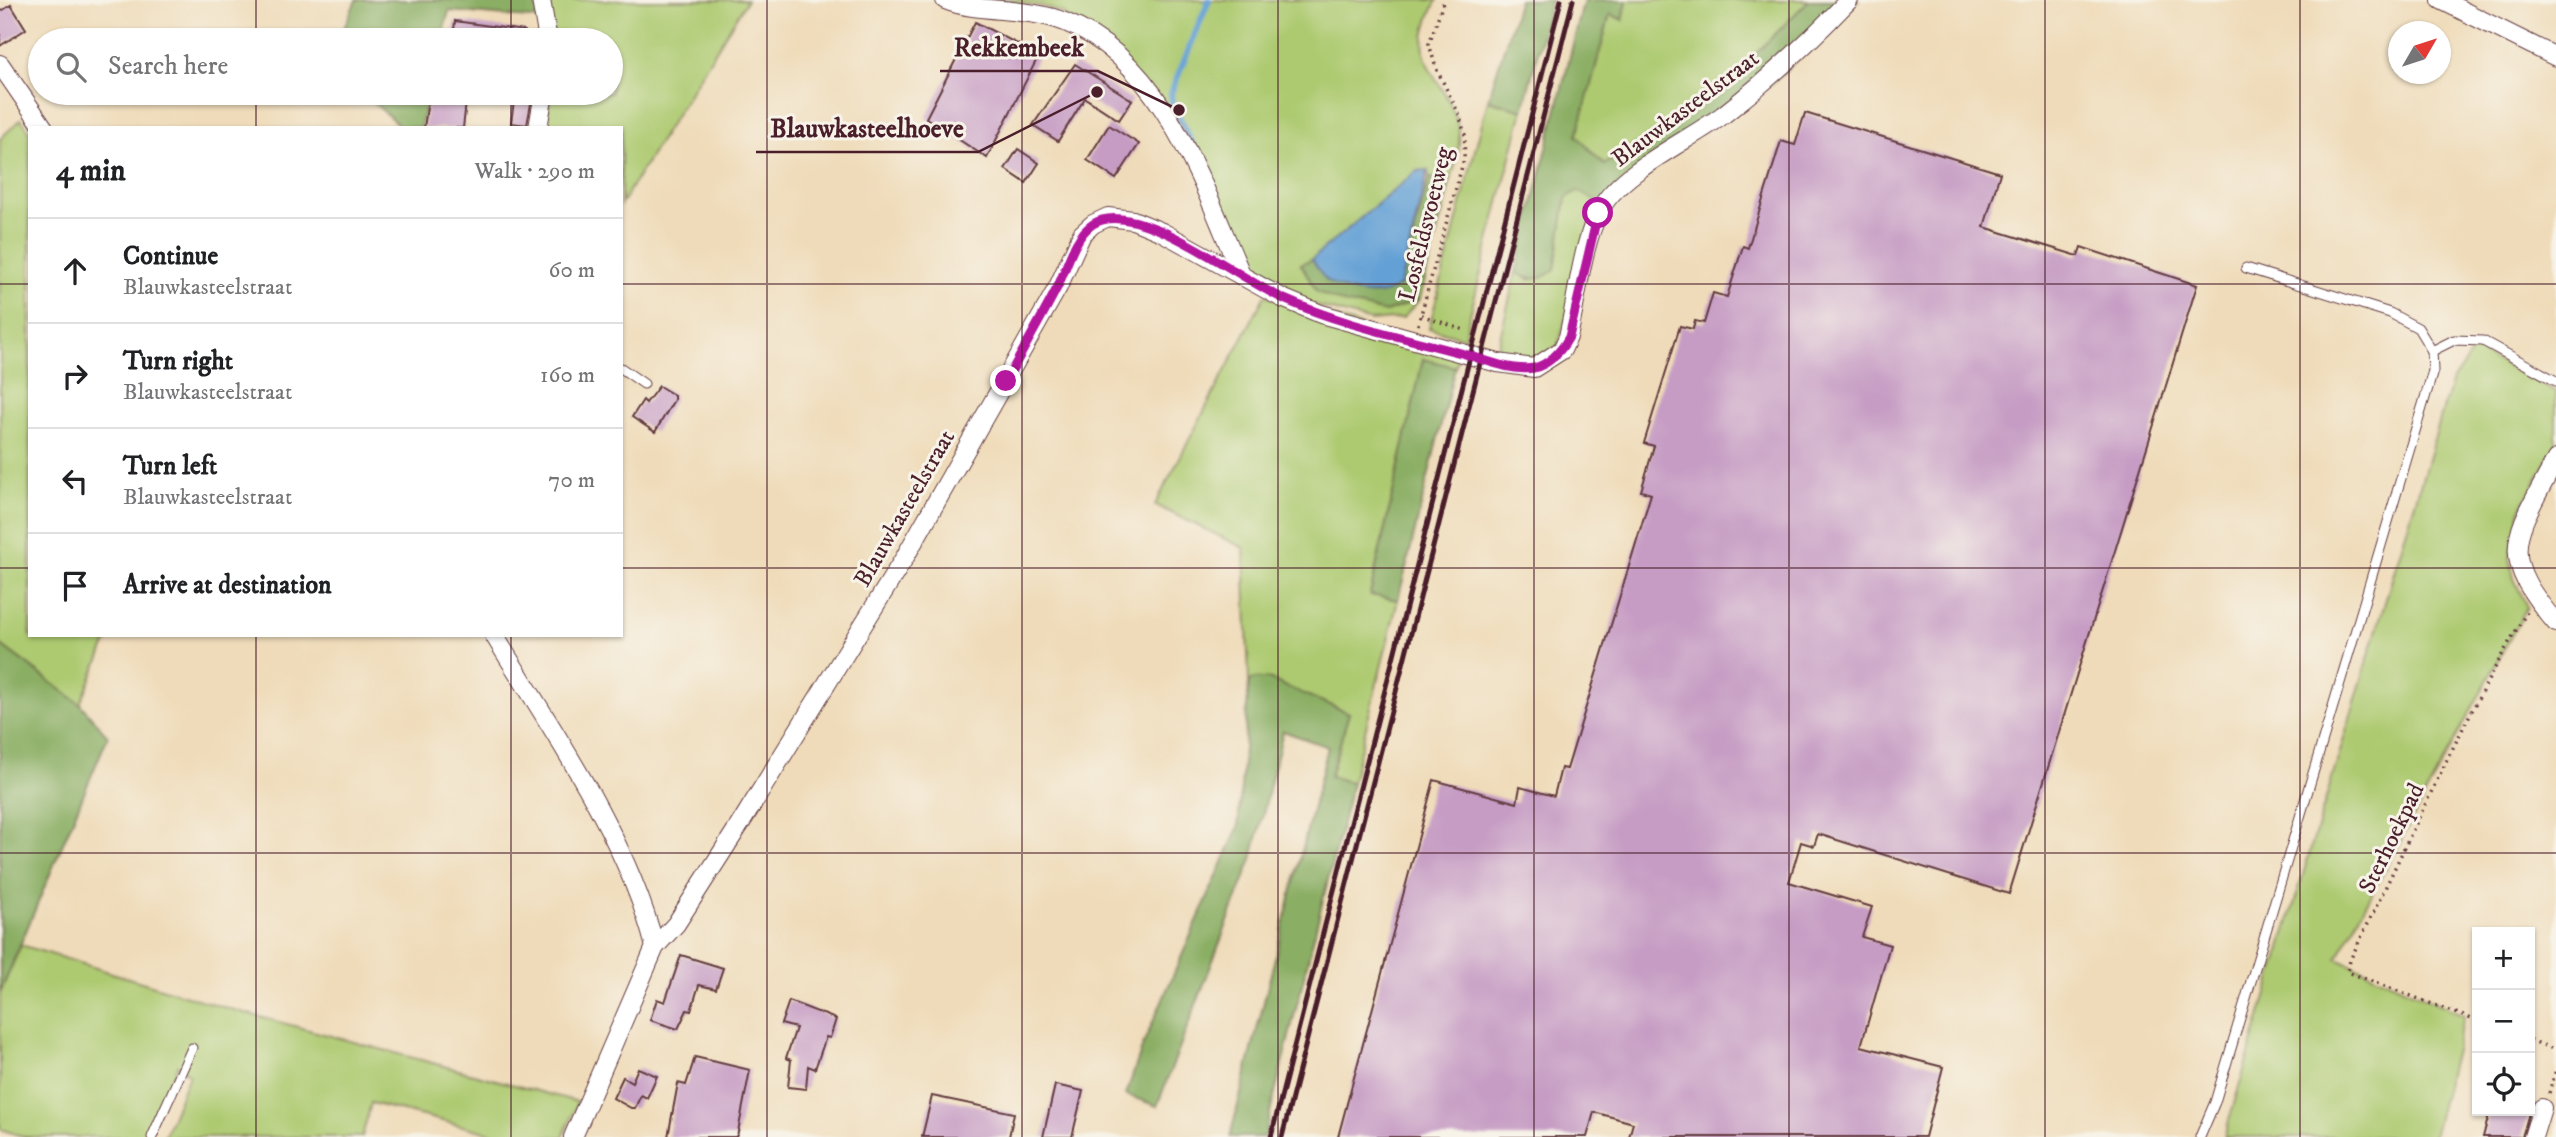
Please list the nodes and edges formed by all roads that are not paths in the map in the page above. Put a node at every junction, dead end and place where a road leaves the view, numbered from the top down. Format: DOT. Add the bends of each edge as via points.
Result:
graph roads {
  1 [pos="541,0"];
  2 [pos="944,0"];
  3 [pos="1849,0"];
  4 [pos="2441,0"];
  5 [pos="546,28"];
  6 [pos="2556,57"];
  7 [pos="0,64"];
  8 [pos="28,105"];
  9 [pos="28,105"];
  10 [pos="542,105"];
  11 [pos="43,126"];
  12 [pos="538,126"];
  13 [pos="2246,268"];
  14 [pos="1242,276"];
  15 [pos="2432,351"];
  16 [pos="623,369"];
  17 [pos="2556,381"];
  18 [pos="645,384"];
  19 [pos="2556,460"];
  20 [pos="2556,623"];
  21 [pos="495,637"];
  22 [pos="655,947"];
  23 [pos="192,1048"];
  24 [pos="2542,1108"];
  25 [pos="152,1137"];
  26 [pos="573,1137"];
  27 [pos="2200,1137"];
  28 [pos="2533,1137"];
  1 -- 5 [label="street"];
  2 -- 14 [label="street" via="1028,10 1067,23 1122,61 1171,120"];
  3 -- 14 [label="street, Blauwkasteelstraat" via="1771,76 1634,175 1602,205 1592,228 1569,337 1562,350 1544,364 1523,368 1321,314"];
  4 -- 6 [label="street"];
  7 -- 9 [label="street"];
  8 -- 11 [label="street"];
  10 -- 12 [label="street"];
  13 -- 15 [label="lane" via="2390,313 2418,328"];
  14 -- 22 [label="street, Blauwkasteelstraat" via="1133,220 1108,217 1082,234 1045,310 905,557 676,924"];
  15 -- 17 [label="lane" via="2454,340 2483,341"];
  15 -- 27 [label="lane" via="2433,371 2377,563"];
  16 -- 18 [label="lane"];
  19 -- 20 [label="street" via="2518,533 2517,555 2535,599"];
  21 -- 22 [label="street" via="618,850 645,906"];
  22 -- 26 [label="street, Blauwkasteelstraat"];
  23 -- 25 [label="lane"];
  24 -- 28 [label="street"];
}
